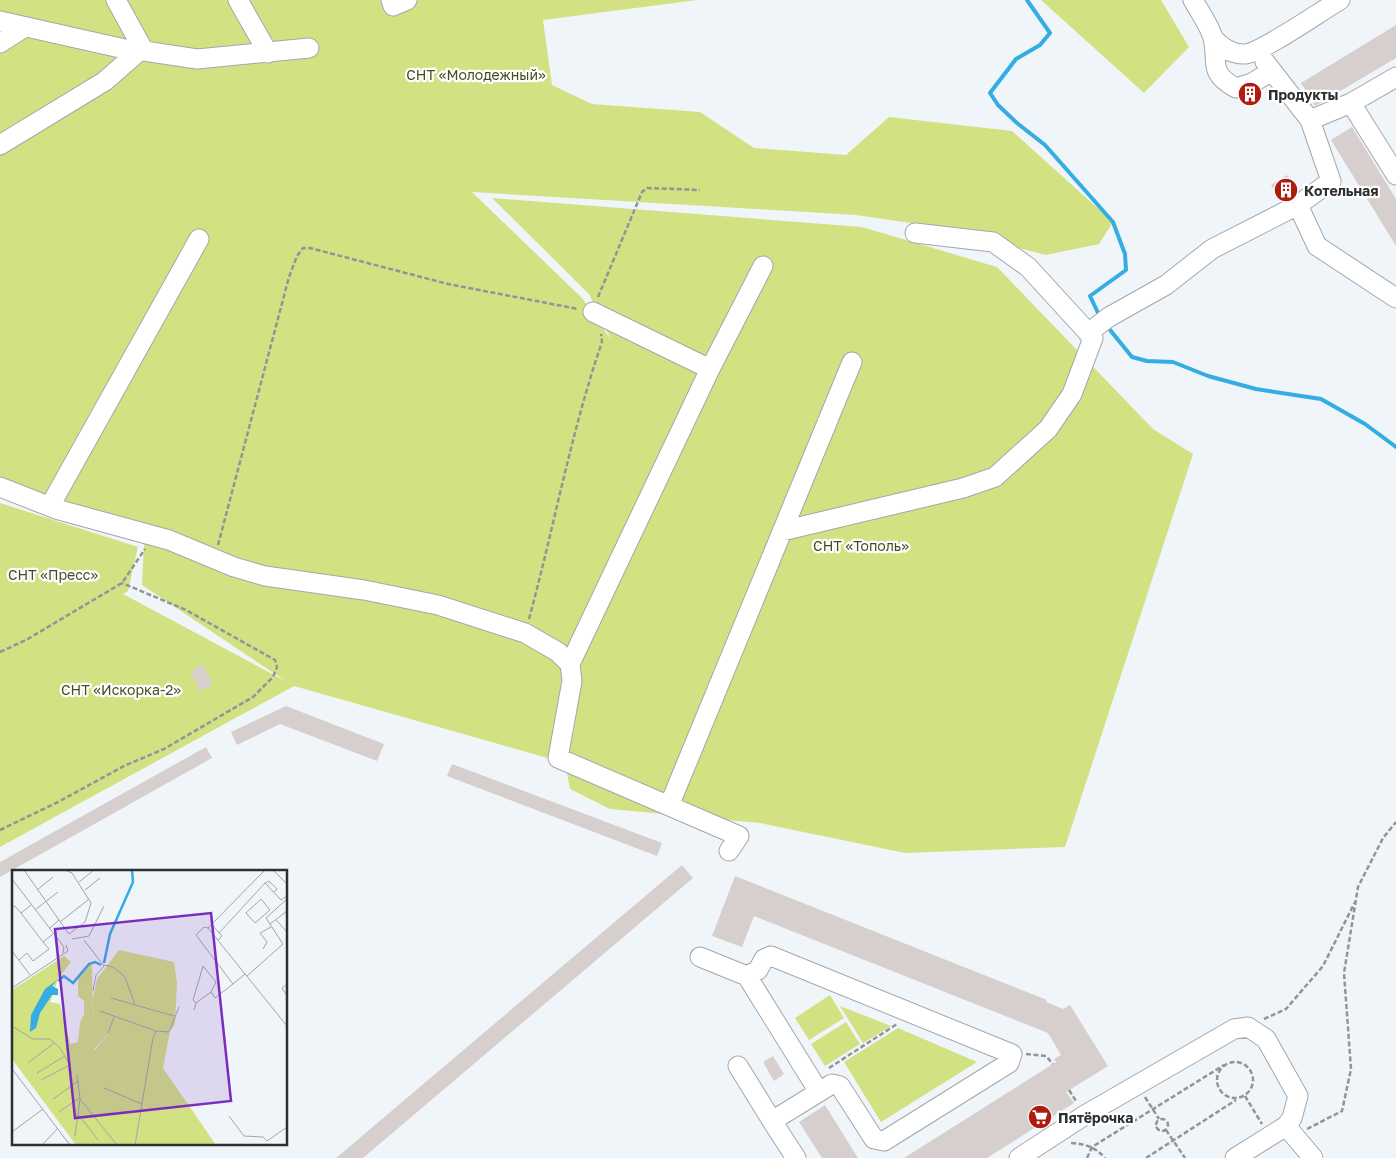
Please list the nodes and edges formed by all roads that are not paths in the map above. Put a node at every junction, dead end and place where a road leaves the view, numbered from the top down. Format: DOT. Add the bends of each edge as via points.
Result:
graph roads {
  1 [pos="116,0"];
  2 [pos="238,0"];
  3 [pos="391,0"];
  4 [pos="407,0"];
  5 [pos="1193,0"];
  6 [pos="1340,0"];
  7 [pos="0,21"];
  8 [pos="25,27"];
  9 [pos="1213,38"];
  10 [pos="0,42"];
  11 [pos="309,48"];
  12 [pos="1256,51"];
  13 [pos="141,52"];
  14 [pos="268,53"];
  15 [pos="1272,71"];
  16 [pos="1396,77"];
  17 [pos="1351,103"];
  18 [pos="1310,120"];
  19 [pos="0,145"];
  20 [pos="1396,175"];
  21 [pos="1298,204"];
  22 [pos="915,233"];
  23 [pos="198,239"];
  24 [pos="763,266"];
  25 [pos="1396,298"];
  26 [pos="593,312"];
  27 [pos="1098,326"];
  28 [pos="852,362"];
  29 [pos="710,369"];
  30 [pos="0,487"];
  31 [pos="50,506"];
  32 [pos="782,531"];
  33 [pos="570,664"];
  34 [pos="669,806"];
  35 [pos="729,851"];
  36 [pos="700,958"];
  37 [pos="747,976"];
  38 [pos="738,1066"];
  39 [pos="815,1086"];
  40 [pos="772,1121"];
  41 [pos="1290,1131"];
  42 [pos="1308,1156"];
  43 [pos="796,1158"];
  44 [pos="1019,1158"];
  45 [pos="1235,1158"];
  1 -- 13 [label="street"];
  2 -- 14 [label="street"];
  3 -- 4 [label="street" via="393,6"];
  5 -- 9 [label="street"];
  6 -- 12 [label="street"];
  7 -- 8 [label="street"];
  8 -- 10 [label="street"];
  8 -- 13 [label="street"];
  9 -- 12 [label="street" via="1223,48 1235,53"];
  9 -- 15 [label="street" via="1214,62 1223,81 1236,88"];
  11 -- 14 [label="street"];
  12 -- 15 [label="street"];
  13 -- 14 [label="street" via="197,59"];
  13 -- 19 [label="street" via="104,81"];
  15 -- 18 [label="street"];
  16 -- 17 [label="street"];
  17 -- 18 [label="street"];
  17 -- 20 [label="street"];
  18 -- 21 [label="street" via="1331,181"];
  21 -- 25 [label="street" via="1317,246"];
  21 -- 27 [label="street" via="1212,249 1166,284"];
  22 -- 27 [label="street" via="993,242"];
  23 -- 31 [label="street"];
  24 -- 29 [label="street"];
  26 -- 29 [label="street"];
  27 -- 32 [label="street" via="1072,394 1048,430 995,476 962,488"];
  28 -- 32 [label="street"];
  29 -- 33 [label="street"];
  30 -- 31 [label="street"];
  31 -- 33 [label="street" via="154,536 265,576 364,590 438,605 525,632 558,652"];
  32 -- 34 [label="street"];
  33 -- 34 [label="street" via="572,681 558,758"];
  34 -- 35 [label="street" via="739,836"];
  36 -- 37 [label="street"];
  37 -- 39 [label="street"];
  37 -- 39 [label="street" via="758,970 767,956 771,956 1012,1054 1009,1063 884,1141 874,1139 840,1086"];
  38 -- 40 [label="street"];
  39 -- 40 [label="street"];
  40 -- 43 [label="street"];
  41 -- 42 [label="street"];
  41 -- 44 [label="street" via="1298,1096 1266,1039 1248,1027 1238,1027 1085,1115"];
  41 -- 45 [label="street" via="1270,1136"];
}
